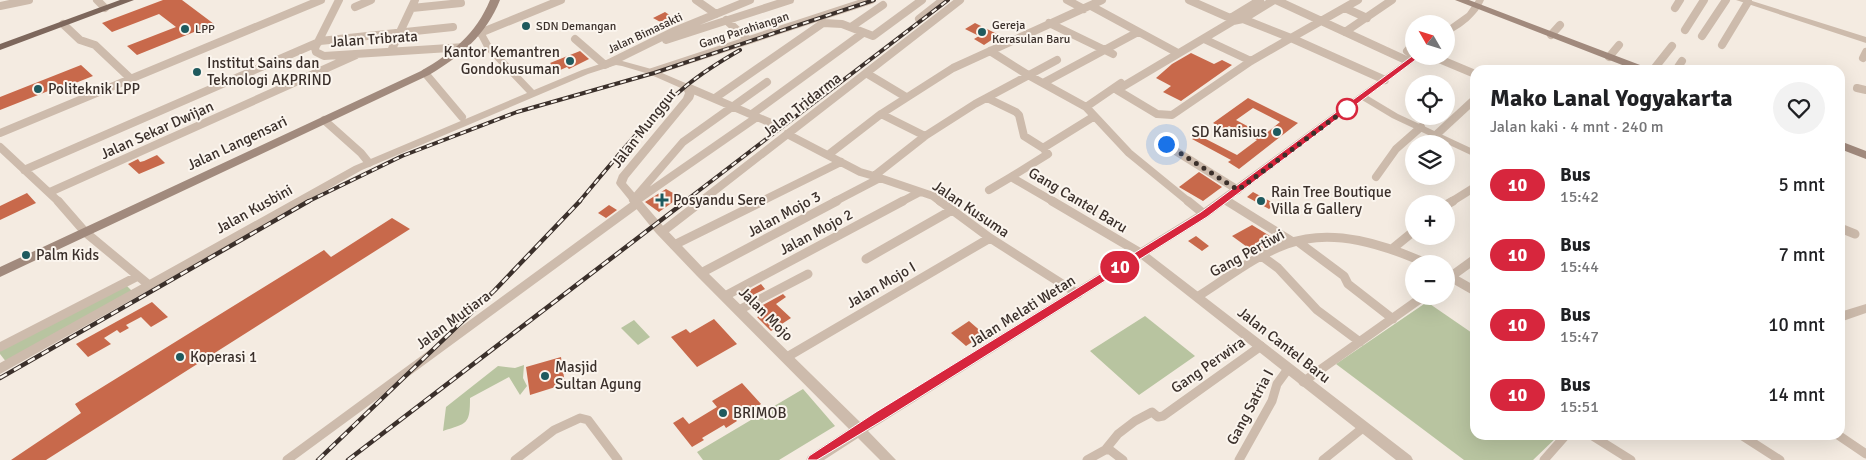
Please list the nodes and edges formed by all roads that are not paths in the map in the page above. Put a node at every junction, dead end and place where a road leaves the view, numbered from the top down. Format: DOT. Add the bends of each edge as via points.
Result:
graph roads {
  1 [pos="29,0"];
  2 [pos="97,0"];
  3 [pos="129,0"];
  4 [pos="321,0"];
  5 [pos="339,0"];
  6 [pos="371,0"];
  7 [pos="415,0"];
  8 [pos="495,0"];
  9 [pos="561,0"];
  10 [pos="696,0"];
  11 [pos="750,0"];
  12 [pos="790,0"];
  13 [pos="871,0"];
  14 [pos="930,0"];
  15 [pos="960,0"];
  16 [pos="1067,0"];
  17 [pos="1102,0"];
  18 [pos="1189,0"];
  19 [pos="1260,0"];
  20 [pos="1275,0"];
  21 [pos="1358,0"];
  22 [pos="1392,0"];
  23 [pos="1460,0"];
  24 [pos="1680,0"];
  25 [pos="1704,0"];
  26 [pos="1726,0"];
  27 [pos="917,1"];
  28 [pos="1744,1"];
  29 [pos="940,2"];
  30 [pos="461,3"];
  31 [pos="1479,3"];
  32 [pos="883,5"];
  33 [pos="0,6"];
  34 [pos="1091,6"];
  35 [pos="355,7"];
  36 [pos="106,8"];
  37 [pos="412,8"];
  38 [pos="1345,8"];
  39 [pos="1675,8"];
  40 [pos="1084,9"];
  41 [pos="716,14"];
  42 [pos="1230,18"];
  43 [pos="1367,18"];
  44 [pos="919,19"];
  45 [pos="1243,19"];
  46 [pos="726,20"];
  47 [pos="1322,21"];
  48 [pos="1049,23"];
  49 [pos="63,24"];
  50 [pos="1455,24"];
  51 [pos="1560,25"];
  52 [pos="453,27"];
  53 [pos="851,27"];
  54 [pos="1685,30"];
  55 [pos="480,32"];
  56 [pos="1138,32"];
  57 [pos="1345,32"];
  58 [pos="400,33"];
  59 [pos="863,33"];
  60 [pos="1551,35"];
  61 [pos="1702,36"];
  62 [pos="1288,38"];
  63 [pos="575,39"];
  64 [pos="1204,39"];
  65 [pos="748,40"];
  66 [pos="1866,40"];
  67 [pos="319,42"];
  68 [pos="1619,45"];
  69 [pos="1722,45"];
  70 [pos="1672,46"];
  71 [pos="0,47"];
  72 [pos="464,47"];
  73 [pos="636,49"];
  74 [pos="1103,50"];
  75 [pos="391,51"];
  76 [pos="990,51"];
  77 [pos="1176,52"];
  78 [pos="1112,54"];
  79 [pos="1405,54"];
  80 [pos="356,55"];
  81 [pos="1609,57"];
  82 [pos="1057,60"];
  83 [pos="1251,61"];
  84 [pos="1682,61"];
  85 [pos="605,64"];
  86 [pos="1405,64"];
  87 [pos="1454,65"];
  88 [pos="1631,65"];
  89 [pos="1657,65"];
  90 [pos="1679,65"];
  91 [pos="652,72"];
  92 [pos="1470,72"];
  93 [pos="425,73"];
  94 [pos="866,73"];
  95 [pos="1028,75"];
  96 [pos="130,78"];
  97 [pos="1385,80"];
  98 [pos="767,82"];
  99 [pos="1043,83"];
  100 [pos="687,87"];
  101 [pos="1857,88"];
  102 [pos="1866,90"];
  103 [pos="533,94"];
  104 [pos="906,97"];
  105 [pos="1363,97"];
  106 [pos="715,98"];
  107 [pos="987,98"];
  108 [pos="1470,104"];
  109 [pos="733,106"];
  110 [pos="1086,107"];
  111 [pos="881,114"];
  112 [pos="754,115"];
  113 [pos="462,117"];
  114 [pos="1093,117"];
  115 [pos="324,120"];
  116 [pos="778,126"];
  117 [pos="1421,127"];
  118 [pos="0,133"];
  119 [pos="786,134"];
  120 [pos="1437,134"];
  121 [pos="925,136"];
  122 [pos="1166,144"];
  123 [pos="1845,147"];
  124 [pos="1043,148"];
  125 [pos="1,150"];
  126 [pos="1470,150"];
  127 [pos="828,155"];
  128 [pos="1866,155"];
  129 [pos="369,162"];
  130 [pos="840,162"];
  131 [pos="24,170"];
  132 [pos="1011,176"];
  133 [pos="877,177"];
  134 [pos="1376,177"];
  135 [pos="989,190"];
  136 [pos="1238,190"];
  137 [pos="1470,190"];
  138 [pos="50,192"];
  139 [pos="920,192"];
  140 [pos="1455,199"];
  141 [pos="1225,200"];
  142 [pos="635,202"];
  143 [pos="952,210"];
  144 [pos="1204,214"];
  145 [pos="651,220"];
  146 [pos="1845,230"];
  147 [pos="85,232"];
  148 [pos="662,232"];
  149 [pos="1855,234"];
  150 [pos="990,238"];
  151 [pos="1405,239"];
  152 [pos="1295,242"];
  153 [pos="674,245"];
  154 [pos="1392,249"];
  155 [pos="1142,254"];
  156 [pos="1406,255"];
  157 [pos="1263,257"];
  158 [pos="866,259"];
  159 [pos="1470,263"];
  160 [pos="0,272"];
  161 [pos="701,273"];
  162 [pos="1455,273"];
  163 [pos="808,274"];
  164 [pos="138,276"];
  165 [pos="1455,281"];
  166 [pos="149,285"];
  167 [pos="1470,289"];
  168 [pos="1078,294"];
  169 [pos="725,296"];
  170 [pos="1198,297"];
  171 [pos="1412,305"];
  172 [pos="739,310"];
  173 [pos="1863,311"];
  174 [pos="1845,316"];
  175 [pos="1393,319"];
  176 [pos="1360,342"];
  177 [pos="1261,346"];
  178 [pos="0,347"];
  179 [pos="787,357"];
  180 [pos="0,369"];
  181 [pos="1288,369"];
  182 [pos="1303,382"];
  183 [pos="1364,427"];
  184 [pos="860,429"];
  185 [pos="1562,440"];
  186 [pos="1599,440"];
  187 [pos="1748,440"];
  188 [pos="1845,440"];
  189 [pos="1105,450"];
  190 [pos="1866,454"];
  191 [pos="287,460"];
  192 [pos="516,460"];
  193 [pos="618,460"];
  194 [pos="813,460"];
  195 [pos="889,460"];
  196 [pos="1087,460"];
  197 [pos="1123,460"];
  198 [pos="1239,460"];
  199 [pos="1324,460"];
  200 [pos="1406,460"];
  201 [pos="1544,460"];
  202 [pos="1631,460"];
  203 [pos="1780,460"];
  1 -- 33 [label="street"];
  2 -- 36 [label="street"];
  3 -- 36 [label="main road"];
  4 -- 96 [label="street"];
  5 -- 67 [label="street, Jalan Tribrata"];
  6 -- 35 [label="street"];
  7 -- 37 [label="street"];
  8 -- 55 [label="main road"];
  9 -- 55 [label="street"];
  10 -- 41 [label="street"];
  11 -- 41 [label="street, Jalan Bimasakti"];
  12 -- 46 [label="street"];
  13 -- 65 [label="street, Gang Parahiangan"];
  14 -- 29 [label="street"];
  15 -- 94 [label="street, Jalan Tridarma"];
  16 -- 40 [label="street"];
  17 -- 34 [label="street"];
  18 -- 42 [label="street"];
  19 -- 42 [label="street"];
  20 -- 45 [label="street"];
  20 -- 47 [label="street"];
  21 -- 38 [label="street"];
  22 -- 43 [label="street"];
  23 -- 31 [label="main road"];
  24 -- 39 [label="street"];
  25 -- 54 [label="street"];
  26 -- 61 [label="street"];
  27 -- 59 [label="street" via="875,36"];
  28 -- 66 [label="street"];
  28 -- 69 [label="street"];
  29 -- 44 [label="street"];
  30 -- 37 [label="street"];
  31 -- 50 [label="street"];
  31 -- 60 [label="main road"];
  32 -- 53 [label="street"];
  34 -- 40 [label="street"];
  34 -- 56 [label="street"];
  36 -- 49 [label="main road"];
  37 -- 58 [label="street"];
  38 -- 43 [label="street"];
  38 -- 47 [label="street"];
  40 -- 48 [label="street"];
  41 -- 73 [label="street, Jalan Bimasakti"];
  42 -- 77 [label="street"];
  43 -- 57 [label="street"];
  45 -- 62 [label="street"];
  45 -- 64 [label="street" via="1233,21"];
  46 -- 65 [label="street"];
  46 -- 73 [label="street"];
  47 -- 57 [label="street"];
  47 -- 62 [label="street"];
  48 -- 74 [label="street"];
  48 -- 76 [label="street"];
  49 -- 71 [label="main road"];
  49 -- 96 [label="street" via="80,40 95,45"];
  51 -- 60 [label="street"];
  52 -- 58 [label="street"];
  53 -- 59 [label="street"];
  53 -- 106 [label="street" via="823,23"];
  55 -- 72 [label="main road, Jalan Langensari"];
  55 -- 103 [label="street" via="488,47"];
  56 -- 74 [label="street"];
  56 -- 77 [label="street"];
  57 -- 79 [label="street"];
  58 -- 67 [label="street"];
  58 -- 75 [label="street"];
  59 -- 112 [label="street"];
  60 -- 81 [label="main road"];
  62 -- 83 [label="street"];
  62 -- 97 [label="street"];
  63 -- 85 [label="street"];
  64 -- 83 [label="street"];
  64 -- 83 [label="street" via="1117,90 1158,114 1172,115"];
  65 -- 91 [label="street, Gang Parahiangan"];
  67 -- 80 [label="street, Jalan Tribrata" via="315,48 320,55"];
  67 -- 131 [label="street"];
  68 -- 81 [label="street"];
  70 -- 89 [label="street"];
  72 -- 75 [label="street, Jalan Tribrata"];
  72 -- 93 [label="main road, Jalan Langensari"];
  73 -- 85 [label="street, Jalan Bimasakti"];
  74 -- 78 [label="street"];
  74 -- 99 [label="street"];
  75 -- 80 [label="street, Jalan Tribrata"];
  76 -- 95 [label="street"];
  76 -- 104 [label="street" via="953,68"];
  77 -- 110 [label="street"];
  80 -- 138 [label="street, Jalan Sekar Dwijan"];
  81 -- 88 [label="main road"];
  82 -- 95 [label="street"];
  84 -- 90 [label="street"];
  85 -- 91 [label="street, Jalan Munggur" via="615,62"];
  85 -- 103 [label="street, Jalan Munggur"];
  86 -- 97 [label="street, Jalan Melati Wetan"];
  87 -- 92 [label="street"];
  91 -- 100 [label="street, Jalan Munggur"];
  93 -- 113 [label="street"];
  93 -- 115 [label="main road, Jalan Langensari"];
  94 -- 104 [label="street"];
  94 -- 119 [label="street, Jalan Tridarma"];
  95 -- 99 [label="street"];
  95 -- 107 [label="street"];
  96 -- 118 [label="street"];
  97 -- 105 [label="street, Jalan Melati Wetan"];
  98 -- 109 [label="street"];
  99 -- 110 [label="street"];
  100 -- 106 [label="street"];
  100 -- 142 [label="street, Jalan Munggur" via="688,99 623,177 622,183"];
  101 -- 102 [label="street"];
  103 -- 129 [label="street, Jalan Kusbini"];
  104 -- 111 [label="street"];
  105 -- 117 [label="street" via="1394,116"];
  105 -- 136 [label="street, Jalan Melati Wetan"];
  106 -- 109 [label="street"];
  107 -- 121 [label="street"];
  107 -- 124 [label="street, Gang Cantel Baru" via="1016,112 1024,136"];
  108 -- 120 [label="street"];
  109 -- 112 [label="street"];
  109 -- 142 [label="street" via="678,148"];
  110 -- 114 [label="street"];
  111 -- 121 [label="street"];
  111 -- 127 [label="street"];
  112 -- 116 [label="street"];
  112 -- 142 [label="street"];
  114 -- 124 [label="street"];
  114 -- 144 [label="street" via="1129,154"];
  115 -- 129 [label="street"];
  115 -- 147 [label="main road, Jalan Langensari"];
  117 -- 120 [label="street"];
  117 -- 134 [label="street" via="1396,149"];
  119 -- 127 [label="street"];
  119 -- 148 [label="street, Jalan Tridarma"];
  120 -- 126 [label="street"];
  121 -- 133 [label="street"];
  122 -- 136 [label="street"];
  123 -- 128 [label="main road"];
  124 -- 132 [label="street, Gang Cantel Baru" via="1047,155"];
  125 -- 131 [label="street"];
  127 -- 130 [label="street"];
  129 -- 166 [label="street, Jalan Kusbini"];
  130 -- 133 [label="street"];
  130 -- 153 [label="street"];
  131 -- 138 [label="street"];
  132 -- 135 [label="street"];
  132 -- 155 [label="street, Gang Cantel Baru"];
  133 -- 139 [label="street, Jalan Kusuma"];
  133 -- 161 [label="street, Jalan Mojo 3"];
  136 -- 141 [label="street, Jalan Melati Wetan"];
  137 -- 140 [label="street"];
  138 -- 147 [label="street"];
  139 -- 143 [label="street, Jalan Kusuma" via="933,196"];
  139 -- 169 [label="street, Jalan Mojo 2"];
  141 -- 144 [label="street, Jalan Melati Wetan"];
  141 -- 152 [label="street"];
  142 -- 145 [label="street, Jalan Munggur"];
  142 -- 191 [label="street, Jalan Mutiara"];
  143 -- 150 [label="street, Jalan Kusuma"];
  143 -- 158 [label="street"];
  144 -- 155 [label="street, Jalan Melati Wetan"];
  145 -- 148 [label="street, Jalan Mojo"];
  146 -- 149 [label="street"];
  147 -- 160 [label="main road, Jalan Langensari"];
  147 -- 164 [label="street"];
  148 -- 153 [label="street, Jalan Mojo"];
  150 -- 168 [label="street, Jalan Kusuma"];
  150 -- 179 [label="street, Jalan Mojo I"];
  151 -- 154 [label="street"];
  152 -- 154 [label="street, Gang Pertiwi" via="1330,238"];
  152 -- 157 [label="street, Gang Pertiwi"];
  152 -- 175 [label="street" via="1346,278 1348,284"];
  153 -- 161 [label="street, Jalan Mojo"];
  154 -- 156 [label="street, Gang Pertiwi"];
  155 -- 168 [label="street, Jalan Melati Wetan"];
  155 -- 170 [label="street, Jalan Cantel Baru"];
  157 -- 170 [label="street, Gang Pertiwi"];
  157 -- 176 [label="street" via="1278,268 1317,310"];
  159 -- 162 [label="street"];
  161 -- 169 [label="street, Jalan Mojo"];
  163 -- 172 [label="street"];
  164 -- 166 [label="street"];
  164 -- 178 [label="street"];
  165 -- 167 [label="street"];
  166 -- 180 [label="street, Jalan Kusbini"];
  168 -- 184 [label="street, Jalan Melati Wetan"];
  169 -- 172 [label="street, Jalan Mojo"];
  170 -- 177 [label="street, Jalan Cantel Baru"];
  171 -- 175 [label="street"];
  172 -- 179 [label="street, Jalan Mojo"];
  173 -- 174 [label="street"];
  175 -- 176 [label="street"];
  176 -- 182 [label="street"];
  177 -- 181 [label="street, Jalan Cantel Baru"];
  177 -- 189 [label="street, Gang Perwira" via="1161,416 1152,412 1142,417 1118,434"];
  179 -- 184 [label="street, Jalan Mojo"];
  181 -- 182 [label="street, Jalan Cantel Baru"];
  181 -- 198 [label="street, Gang Satria I" via="1277,384 1272,401"];
  182 -- 183 [label="street, Jalan Cantel Baru"];
  183 -- 199 [label="street"];
  183 -- 200 [label="street, Jalan Cantel Baru"];
  184 -- 194 [label="street, Jalan Melati Wetan"];
  184 -- 195 [label="street, Jalan Mojo"];
  185 -- 201 [label="street"];
  186 -- 202 [label="street"];
  187 -- 203 [label="street"];
  188 -- 190 [label="street"];
  189 -- 196 [label="street"];
  189 -- 197 [label="street"];
  192 -- 193 [label="street" via="523,451 580,418 588,420"];
}
